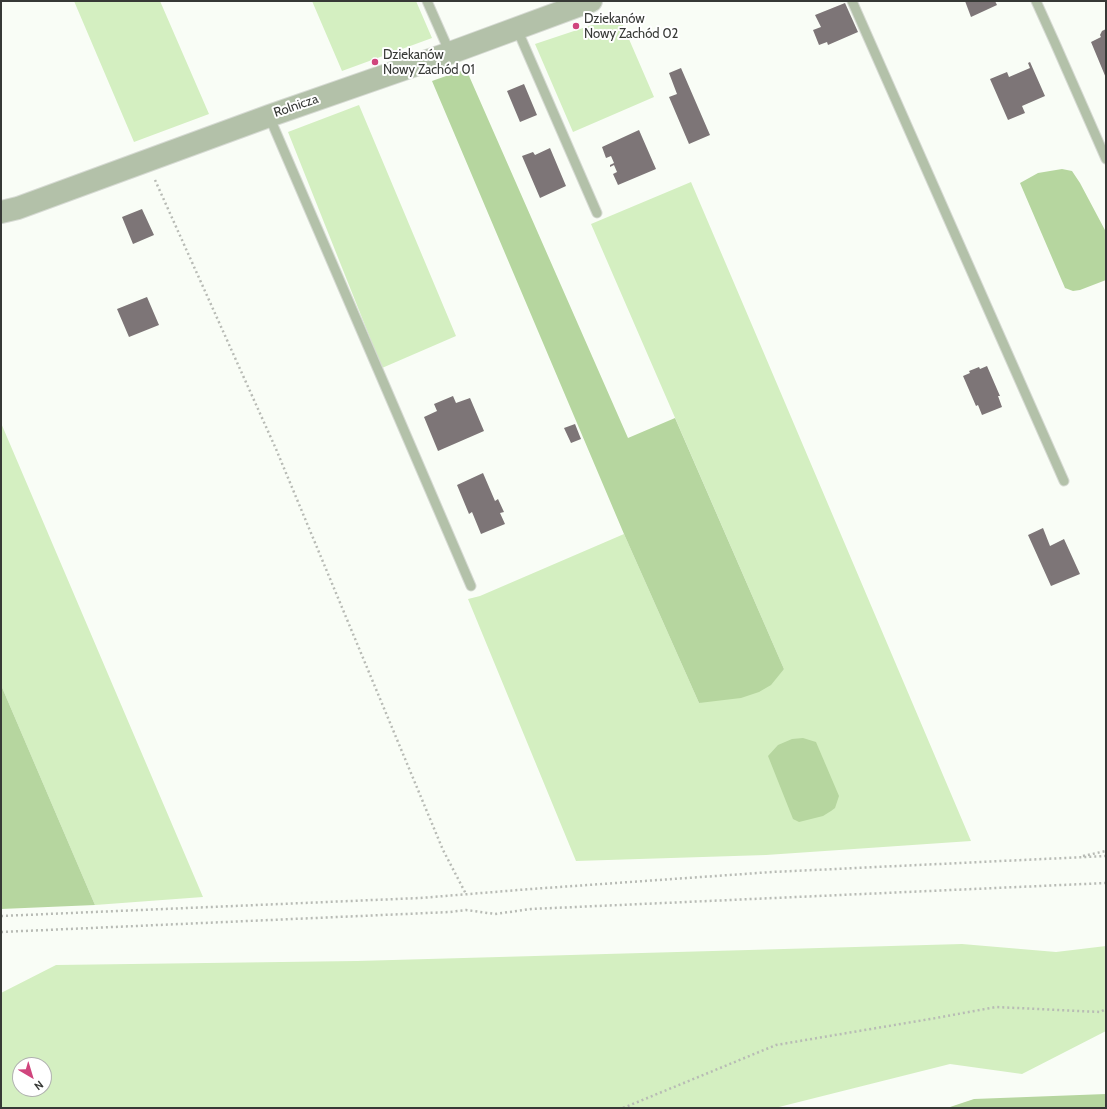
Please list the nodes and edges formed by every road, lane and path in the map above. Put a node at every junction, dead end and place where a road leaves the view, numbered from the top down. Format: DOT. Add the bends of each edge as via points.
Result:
graph roads {
  1 [pos="427,1"];
  2 [pos="591,1"];
  3 [pos="852,1"];
  4 [pos="1036,1"];
  5 [pos="516,29"];
  6 [pos="450,53"];
  7 [pos="269,116"];
  8 [pos="1106,159"];
  9 [pos="146,161"];
  10 [pos="1,212"];
  11 [pos="597,213"];
  12 [pos="1064,481"];
  13 [pos="471,586"];
  14 [pos="1106,851"];
  15 [pos="1106,856"];
  16 [pos="1075,858"];
  17 [pos="1106,883"];
  18 [pos="466,894"];
  19 [pos="1,916"];
  20 [pos="1,932"];
  21 [pos="1106,1009"];
  22 [pos="623,1108"];
  1 -- 6 [label="lane"];
  2 -- 5 [label="street, Rolnicza"];
  3 -- 12 [label="lane"];
  4 -- 8 [label="lane"];
  5 -- 6 [label="street, Rolnicza"];
  5 -- 11 [label="lane"];
  6 -- 7 [label="street, Rolnicza"];
  7 -- 9 [label="street, Rolnicza"];
  7 -- 13 [label="lane"];
  9 -- 10 [label="street, Rolnicza"];
  9 -- 18 [label="path" via="276,449 440,843"];
  14 -- 16 [label="path"];
  15 -- 16 [label="path"];
  16 -- 18 [label="path" via="772,872"];
  17 -- 20 [label="path" via="531,909 494,914 466,910"];
  18 -- 19 [label="path"];
  21 -- 22 [label="path" via="1100,1012 996,1007 776,1045"];
}
